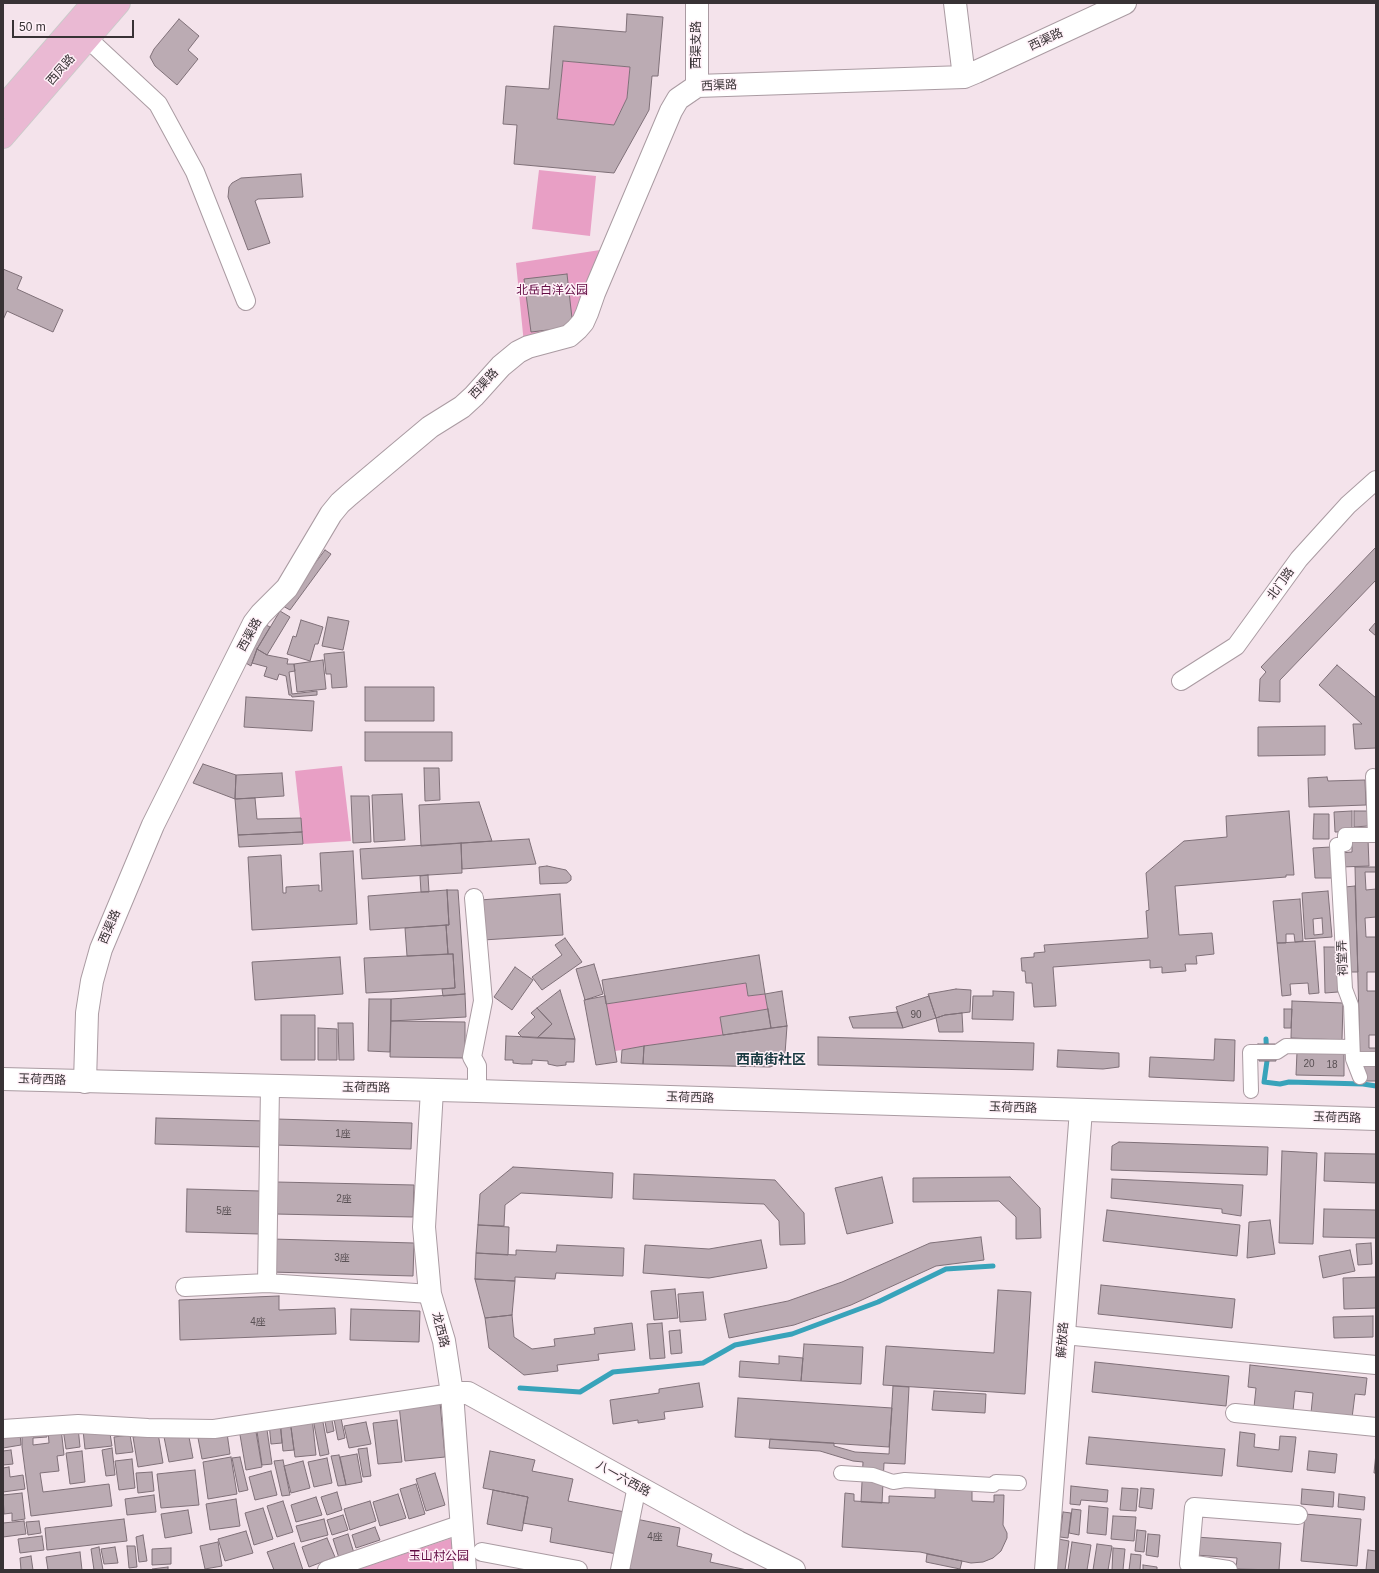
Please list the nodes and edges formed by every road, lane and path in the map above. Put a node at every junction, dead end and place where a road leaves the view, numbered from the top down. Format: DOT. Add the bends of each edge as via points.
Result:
graph roads {
  1 [pos="93,3"];
  2 [pos="118,3"];
  3 [pos="697,3"];
  4 [pos="955,3"];
  5 [pos="1125,3"];
  6 [pos="1090,11"];
  7 [pos="88,39"];
  8 [pos="964,77"];
  9 [pos="697,86"];
  10 [pos="3,107"];
  11 [pos="3,138"];
  12 [pos="246,301"];
  13 [pos="1376,480"];
  14 [pos="1181,681"];
  15 [pos="1373,776"];
  16 [pos="1376,835"];
  17 [pos="474,898"];
  18 [pos="1353,1053"];
  19 [pos="1376,1059"];
  20 [pos="1360,1077"];
  21 [pos="3,1079"];
  22 [pos="85,1082"];
  23 [pos="270,1086"];
  24 [pos="432,1090"];
  25 [pos="476,1091"];
  26 [pos="1251,1091"];
  27 [pos="1081,1110"];
  28 [pos="1376,1119"];
  29 [pos="267,1283"];
  30 [pos="185,1287"];
  31 [pos="430,1294"];
  32 [pos="1064,1335"];
  33 [pos="1376,1365"];
  34 [pos="452,1393"];
  35 [pos="1235,1413"];
  36 [pos="1376,1427"];
  37 [pos="3,1429"];
  38 [pos="841,1473"];
  39 [pos="1019,1483"];
  40 [pos="637,1486"];
  41 [pos="1298,1515"];
  42 [pos="462,1524"];
  43 [pos="482,1552"];
  44 [pos="766,1564"];
  45 [pos="327,1570"];
  46 [pos="465,1570"];
  47 [pos="578,1570"];
  48 [pos="620,1570"];
  49 [pos="794,1570"];
  50 [pos="1046,1570"];
  51 [pos="1228,1570"];
  1 -- 10 [label="main road, 西凤路"];
  2 -- 7 [label="main road, 西凤路"];
  3 -- 9 [label="street, 西渠支路"];
  4 -- 8 [label="street"];
  5 -- 6 [label="street, 西渠路"];
  6 -- 8 [label="street, 西渠路"];
  7 -- 11 [label="main road, 西凤路"];
  7 -- 12 [label="street" via="158,104 195,172"];
  8 -- 9 [label="street, 西渠路"];
  9 -- 22 [label="street, 西渠路" via="678,99 670,111 587,313 577,330 569,336 528,347 513,355 474,396 430,426 340,503 287,588 254,623 153,825 101,949 87,1013"];
  13 -- 14 [label="street, 北门路" via="1348,505 1299,559 1236,646"];
  15 -- 16 [label="street"];
  16 -- 18 [label="street, 祠堂弄" via="1345,835 1345,844 1337,845 1344,989 1351,1005"];
  17 -- 25 [label="street" via="483,1001 472,1057 477,1066"];
  18 -- 19 [label="street"];
  18 -- 20 [label="street, 祠堂弄"];
  18 -- 26 [label="street" via="1286,1046 1278,1052 1250,1052"];
  21 -- 22 [label="street, 玉荷西路"];
  22 -- 23 [label="street, 玉荷西路"];
  23 -- 24 [label="street, 玉荷西路"];
  23 -- 29 [label="street"];
  24 -- 25 [label="street, 玉荷西路"];
  24 -- 31 [label="street, 龙西路" via="424,1227"];
  25 -- 27 [label="street, 玉荷西路"];
  27 -- 28 [label="street, 玉荷西路"];
  27 -- 32 [label="street, 解放路"];
  29 -- 30 [label="street"];
  29 -- 31 [label="street"];
  31 -- 34 [label="street, 龙西路" via="444,1341"];
  32 -- 33 [label="street"];
  32 -- 50 [label="street, 解放路"];
  34 -- 37 [label="street" via="214,1429 78,1424"];
  34 -- 40 [label="street, 八一六西路" via="468,1393"];
  34 -- 42 [label="street, 龙西路"];
  35 -- 36 [label="street"];
  38 -- 39 [label="street" via="873,1475 894,1482 905,1480 992,1485 996,1482"];
  40 -- 44 [label="street, 八一六西路"];
  40 -- 48 [label="street"];
  41 -- 51 [label="street" via="1194,1507 1189,1564"];
  42 -- 45 [label="street"];
  42 -- 46 [label="street, 龙西路"];
  43 -- 47 [label="street"];
  44 -- 49 [label="street, 八一六西路"];
}
